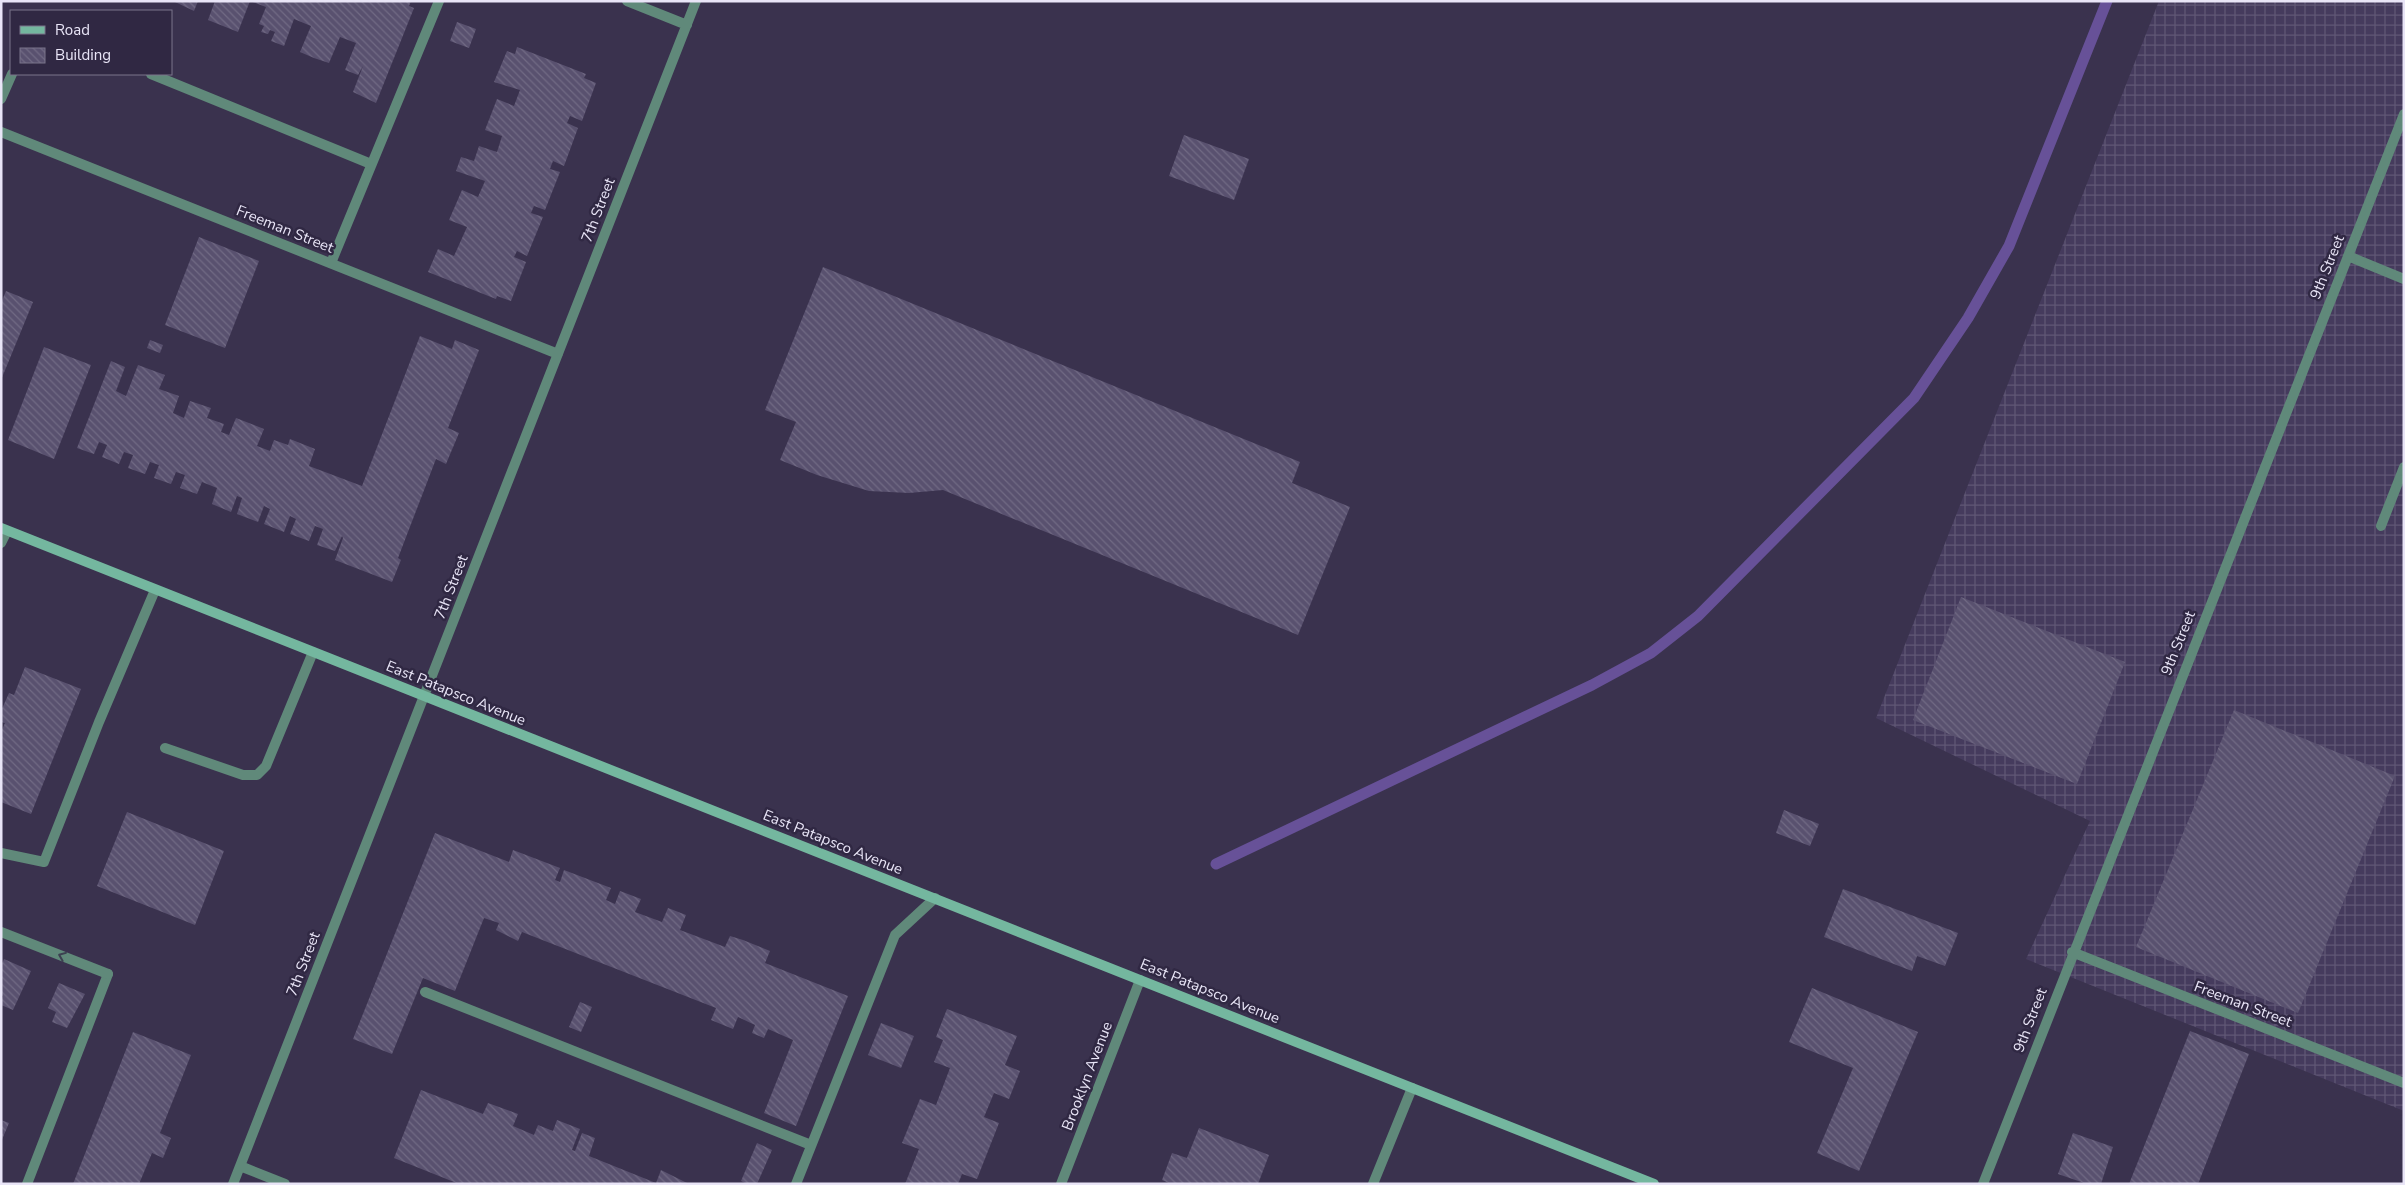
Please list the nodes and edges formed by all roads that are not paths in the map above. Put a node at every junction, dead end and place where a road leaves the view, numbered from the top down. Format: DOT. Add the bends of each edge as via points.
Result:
graph roads {
  1 [pos="439,1"];
  2 [pos="627,1"];
  3 [pos="696,1"];
  4 [pos="687,25"];
  5 [pos="12,75"];
  6 [pos="153,75"];
  7 [pos="1,100"];
  8 [pos="2404,114"];
  9 [pos="1,132"];
  10 [pos="371,164"];
  11 [pos="2348,256"];
  12 [pos="331,263"];
  13 [pos="2404,279"];
  14 [pos="558,354"];
  15 [pos="2404,468"];
  16 [pos="2381,526"];
  17 [pos="4,530"];
  18 [pos="1,543"];
  19 [pos="155,590"];
  20 [pos="313,652"];
  21 [pos="424,696"];
  22 [pos="164,748"];
  23 [pos="1,853"];
  24 [pos="935,898"];
  25 [pos="1,932"];
  26 [pos="2072,952"];
  27 [pos="1140,980"];
  28 [pos="425,992"];
  29 [pos="2404,1083"];
  30 [pos="1412,1088"];
  31 [pos="811,1145"];
  32 [pos="240,1166"];
  33 [pos="27,1184"];
  34 [pos="233,1184"];
  35 [pos="285,1184"];
  36 [pos="796,1184"];
  37 [pos="1061,1184"];
  38 [pos="1373,1184"];
  39 [pos="1654,1184"];
  40 [pos="1983,1184"];
  1 -- 10 [label="street"];
  2 -- 4 [label="street"];
  3 -- 4 [label="street, 7th Street"];
  4 -- 14 [label="street, 7th Street"];
  5 -- 7 [label="street"];
  6 -- 10 [label="street"];
  8 -- 11 [label="street, 9th Street"];
  9 -- 12 [label="street, Freeman Street"];
  10 -- 12 [label="street"];
  11 -- 13 [label="street"];
  11 -- 26 [label="street, 9th Street"];
  12 -- 14 [label="street, Freeman Street"];
  14 -- 21 [label="street, 7th Street"];
  15 -- 16 [label="street"];
  17 -- 18 [label="street"];
  17 -- 19 [label="main road, East Patapsco Avenue"];
  19 -- 20 [label="main road, East Patapsco Avenue"];
  19 -- 23 [label="street" via="44,862"];
  20 -- 21 [label="main road, East Patapsco Avenue"];
  20 -- 22 [label="street" via="266,766 257,774 244,774"];
  21 -- 24 [label="main road, East Patapsco Avenue"];
  21 -- 32 [label="street, 7th Street"];
  24 -- 27 [label="main road, East Patapsco Avenue"];
  24 -- 31 [label="street" via="894,935"];
  33 -- 25 [label="street, one-way" via="108,974"];
  26 -- 29 [label="street, Freeman Street"];
  26 -- 40 [label="street, 9th Street"];
  27 -- 30 [label="main road, East Patapsco Avenue"];
  27 -- 37 [label="street, Brooklyn Avenue"];
  28 -- 31 [label="street"];
  30 -- 38 [label="street"];
  30 -- 39 [label="main road, East Patapsco Avenue"];
  31 -- 36 [label="street"];
  32 -- 34 [label="street, 7th Street"];
  32 -- 35 [label="street"];
}
